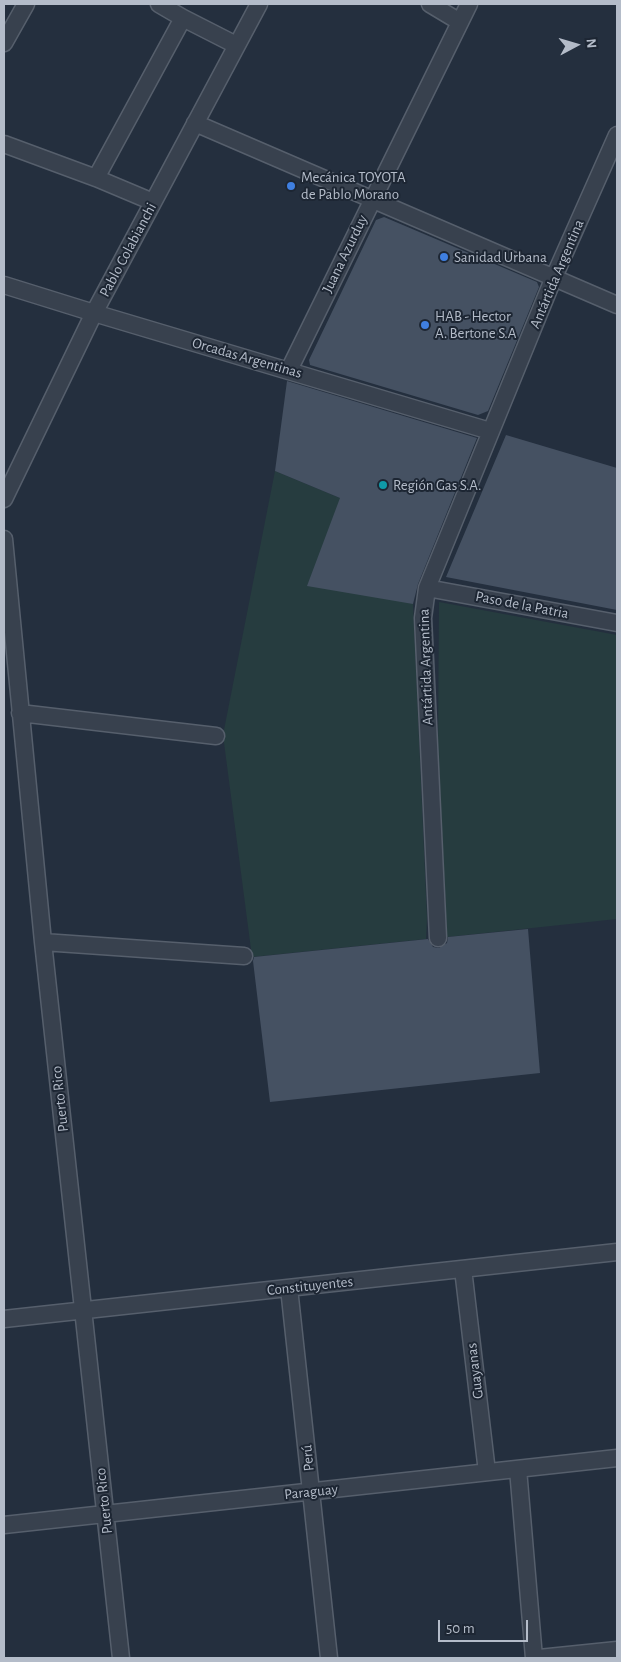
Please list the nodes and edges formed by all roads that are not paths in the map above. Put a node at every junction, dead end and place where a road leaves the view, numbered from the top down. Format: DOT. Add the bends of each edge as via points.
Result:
graph roads {
  1 [pos="26,4"];
  2 [pos="159,4"];
  3 [pos="430,4"];
  4 [pos="469,4"];
  5 [pos="256,5"];
  6 [pos="183,18"];
  7 [pos="460,22"];
  8 [pos="4,42"];
  9 [pos="236,45"];
  10 [pos="195,123"];
  11 [pos="617,135"];
  12 [pos="4,144"];
  13 [pos="96,178"];
  14 [pos="372,200"];
  15 [pos="153,202"];
  16 [pos="554,278"];
  17 [pos="4,285"];
  18 [pos="617,305"];
  19 [pos="94,313"];
  20 [pos="289,370"];
  21 [pos="490,431"];
  22 [pos="4,499"];
  23 [pos="4,539"];
  24 [pos="427,588"];
  25 [pos="617,623"];
  26 [pos="20,713"];
  27 [pos="216,736"];
  28 [pos="438,938"];
  29 [pos="43,942"];
  30 [pos="244,956"];
  31 [pos="617,1252"];
  32 [pos="464,1269"];
  33 [pos="290,1288"];
  34 [pos="83,1310"];
  35 [pos="4,1319"];
  36 [pos="617,1458"];
  37 [pos="518,1469"];
  38 [pos="487,1472"];
  39 [pos="311,1492"];
  40 [pos="105,1514"];
  41 [pos="4,1525"];
  42 [pos="617,1650"];
  43 [pos="121,1658"];
  44 [pos="329,1658"];
  45 [pos="534,1658"];
  46 [pos="539,1658"];
  1 -- 8 [label="street"];
  2 -- 6 [label="street"];
  3 -- 7 [label="street"];
  4 -- 7 [label="street, Juana Azurduy"];
  5 -- 9 [label="street, Pablo Colabianchi"];
  6 -- 9 [label="street"];
  6 -- 13 [label="street"];
  7 -- 14 [label="street, Juana Azurduy"];
  9 -- 10 [label="street, Pablo Colabianchi"];
  10 -- 14 [label="street"];
  10 -- 15 [label="street, Pablo Colabianchi"];
  11 -- 16 [label="street, Antártida Argentina"];
  12 -- 13 [label="street"];
  13 -- 15 [label="street"];
  14 -- 16 [label="street"];
  14 -- 20 [label="street, Juana Azurduy"];
  15 -- 19 [label="street, Pablo Colabianchi"];
  16 -- 18 [label="street"];
  16 -- 21 [label="street, Antártida Argentina"];
  17 -- 19 [label="street, Orcadas Argentinas"];
  19 -- 20 [label="street, Orcadas Argentinas"];
  19 -- 22 [label="street, Pablo Colabianchi"];
  20 -- 21 [label="street, Orcadas Argentinas"];
  21 -- 24 [label="street, Antártida Argentina"];
  23 -- 26 [label="street, Puerto Rico"];
  24 -- 25 [label="street, Paso de la Patria"];
  24 -- 28 [label="street, Antártida Argentina" via="423,618"];
  26 -- 27 [label="street"];
  26 -- 29 [label="street, Puerto Rico"];
  29 -- 30 [label="street"];
  29 -- 34 [label="street, Puerto Rico"];
  31 -- 32 [label="street, Constituyentes"];
  32 -- 33 [label="street, Constituyentes"];
  32 -- 38 [label="street, Guayanas"];
  33 -- 34 [label="street, Constituyentes"];
  33 -- 39 [label="street, Perú"];
  34 -- 35 [label="street, Constituyentes"];
  34 -- 40 [label="street, Puerto Rico"];
  36 -- 37 [label="street, Paraguay"];
  37 -- 38 [label="street, Paraguay"];
  37 -- 45 [label="street"];
  38 -- 39 [label="street, Paraguay"];
  39 -- 40 [label="street, Paraguay"];
  39 -- 44 [label="street, Perú"];
  40 -- 41 [label="street, Paraguay"];
  40 -- 43 [label="street, Puerto Rico"];
  42 -- 46 [label="street"];
}
